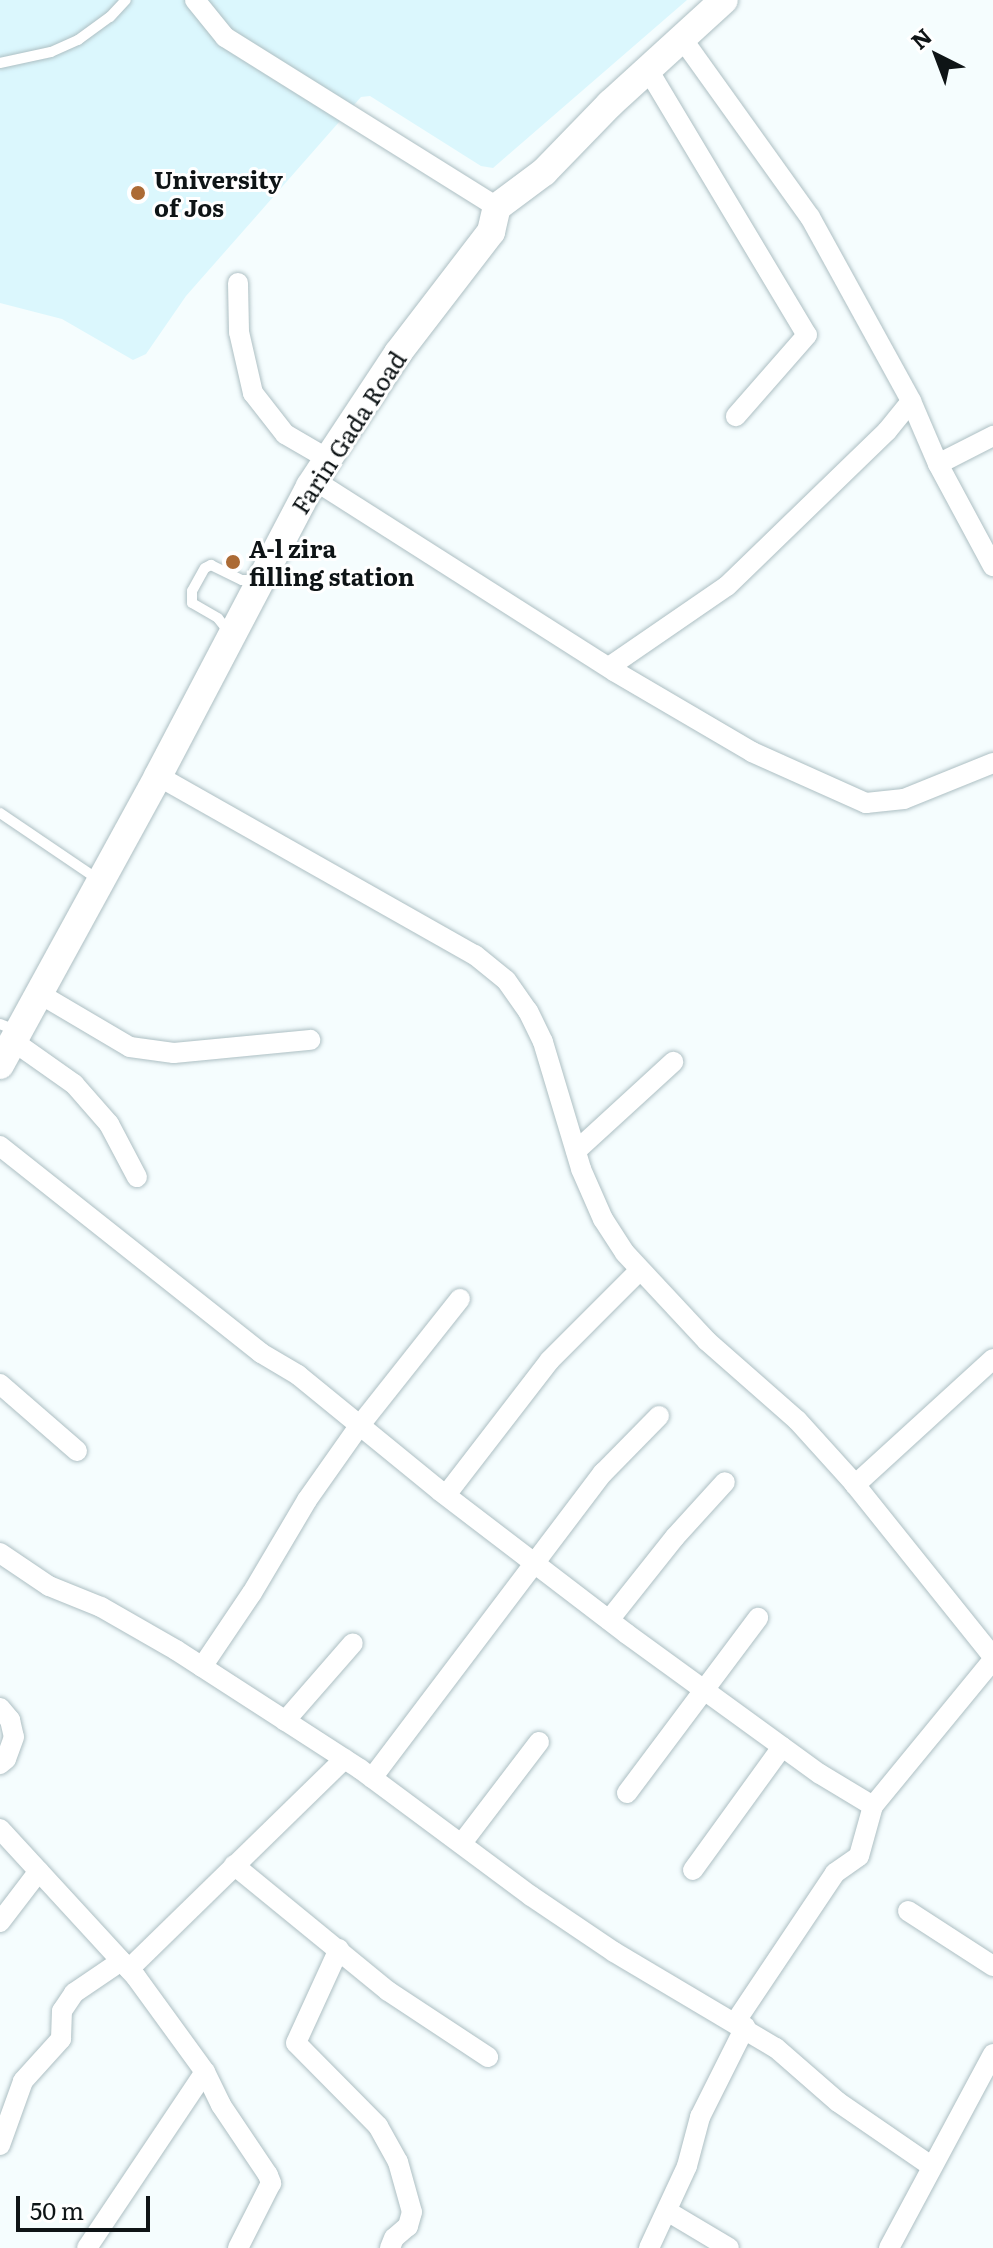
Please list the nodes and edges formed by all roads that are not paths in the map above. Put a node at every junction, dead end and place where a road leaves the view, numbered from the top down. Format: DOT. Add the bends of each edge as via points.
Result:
graph roads {
  1 [pos="126,0"];
  2 [pos="195,0"];
  3 [pos="724,0"];
  4 [pos="681,37"];
  5 [pos="0,63"];
  6 [pos="647,68"];
  7 [pos="497,207"];
  8 [pos="238,283"];
  9 [pos="911,401"];
  10 [pos="736,416"];
  11 [pos="993,436"];
  12 [pos="938,464"];
  13 [pos="321,469"];
  14 [pos="993,566"];
  15 [pos="261,578"];
  16 [pos="230,637"];
  17 [pos="609,667"];
  18 [pos="993,763"];
  19 [pos="158,776"];
  20 [pos="0,813"];
  21 [pos="99,880"];
  22 [pos="40,994"];
  23 [pos="8,1040"];
  24 [pos="310,1040"];
  25 [pos="673,1062"];
  26 [pos="0,1146"];
  27 [pos="576,1151"];
  28 [pos="137,1177"];
  29 [pos="640,1270"];
  30 [pos="460,1299"];
  31 [pos="993,1359"];
  32 [pos="0,1384"];
  33 [pos="659,1416"];
  34 [pos="360,1425"];
  35 [pos="77,1451"];
  36 [pos="725,1482"];
  37 [pos="855,1485"];
  38 [pos="446,1495"];
  39 [pos="0,1553"];
  40 [pos="535,1563"];
  41 [pos="758,1618"];
  42 [pos="609,1620"];
  43 [pos="353,1643"];
  44 [pos="993,1658"];
  45 [pos="202,1667"];
  46 [pos="703,1689"];
  47 [pos="0,1708"];
  48 [pos="285,1721"];
  49 [pos="539,1742"];
  50 [pos="782,1747"];
  51 [pos="344,1759"];
  52 [pos="0,1764"];
  53 [pos="372,1778"];
  54 [pos="627,1793"];
  55 [pos="873,1806"];
  56 [pos="0,1829"];
  57 [pos="462,1843"];
  58 [pos="234,1865"];
  59 [pos="693,1870"];
  60 [pos="39,1871"];
  61 [pos="908,1911"];
  62 [pos="0,1922"];
  63 [pos="339,1949"];
  64 [pos="125,1965"];
  65 [pos="993,1966"];
  66 [pos="740,2024"];
  67 [pos="993,2054"];
  68 [pos="488,2057"];
  69 [pos="205,2072"];
  70 [pos="0,2145"];
  71 [pos="931,2166"];
  72 [pos="667,2211"];
  73 [pos="87,2248"];
  74 [pos="238,2248"];
  75 [pos="390,2248"];
  76 [pos="649,2248"];
  77 [pos="729,2248"];
  78 [pos="889,2248"];
  1 -- 5 [label="lane" via="78,40"];
  2 -- 7 [label="street" via="225,37"];
  3 -- 4 [label="main road"];
  4 -- 6 [label="main road"];
  4 -- 9 [label="street" via="810,217"];
  6 -- 7 [label="main road" via="544,172"];
  6 -- 10 [label="street" via="807,335"];
  7 -- 13 [label="main road, Farin Gada Road" via="491,232 398,353"];
  8 -- 13 [label="street" via="239,332 253,393"];
  9 -- 12 [label="street"];
  9 -- 17 [label="street" via="887,431 727,586"];
  11 -- 12 [label="street"];
  12 -- 14 [label="street"];
  13 -- 15 [label="main road, Farin Gada Road"];
  13 -- 17 [label="street"];
  15 -- 16 [label="main road, Farin Gada Road"];
  15 -- 16 [label="lane" via="242,580 211,565 192,591 192,603 218,618"];
  16 -- 19 [label="main road, Farin Gada Road"];
  17 -- 18 [label="street" via="752,752 866,803 904,799"];
  19 -- 21 [label="main road, Farin Gada Road"];
  19 -- 27 [label="street" via="475,955 506,980 543,1042"];
  20 -- 21 [label="lane"];
  21 -- 22 [label="main road, Farin Gada Road"];
  22 -- 23 [label="main road, Farin Gada Road"];
  22 -- 24 [label="street" via="130,1047 174,1053"];
  23 -- 28 [label="street" via="74,1084 109,1124"];
  25 -- 27 [label="street"];
  26 -- 34 [label="street"];
  27 -- 29 [label="street" via="603,1219"];
  29 -- 37 [label="street" via="707,1341 797,1420"];
  29 -- 38 [label="street" via="550,1360"];
  30 -- 34 [label="street"];
  31 -- 37 [label="street"];
  32 -- 35 [label="street"];
  33 -- 40 [label="street" via="603,1473"];
  34 -- 38 [label="street"];
  34 -- 45 [label="street"];
  36 -- 42 [label="street"];
  37 -- 44 [label="street"];
  38 -- 40 [label="street"];
  39 -- 45 [label="street" via="49,1586 101,1607"];
  40 -- 42 [label="street"];
  40 -- 53 [label="street"];
  41 -- 46 [label="street"];
  42 -- 46 [label="street"];
  43 -- 48 [label="street"];
  44 -- 55 [label="street"];
  45 -- 48 [label="street"];
  46 -- 50 [label="street"];
  46 -- 54 [label="street"];
  47 -- 52 [label="street" via="14,1737"];
  48 -- 51 [label="street"];
  49 -- 57 [label="street"];
  50 -- 55 [label="street"];
  50 -- 59 [label="street"];
  51 -- 53 [label="street"];
  51 -- 58 [label="street"];
  53 -- 57 [label="street"];
  55 -- 66 [label="street" via="859,1856 835,1873"];
  56 -- 60 [label="street"];
  57 -- 66 [label="street" via="614,1952"];
  58 -- 63 [label="street"];
  58 -- 64 [label="street"];
  60 -- 62 [label="street"];
  60 -- 64 [label="street"];
  61 -- 65 [label="street"];
  63 -- 68 [label="street" via="388,1991"];
  63 -- 75 [label="street" via="296,2043 378,2126 398,2162 412,2212"];
  64 -- 69 [label="street"];
  64 -- 70 [label="street" via="74,1993 62,2011 61,2039 23,2081"];
  66 -- 71 [label="street" via="838,2102"];
  66 -- 72 [label="street"];
  67 -- 71 [label="street"];
  69 -- 73 [label="street"];
  69 -- 74 [label="street" via="271,2183"];
  71 -- 78 [label="street"];
  72 -- 76 [label="street"];
  72 -- 77 [label="street"];
}
